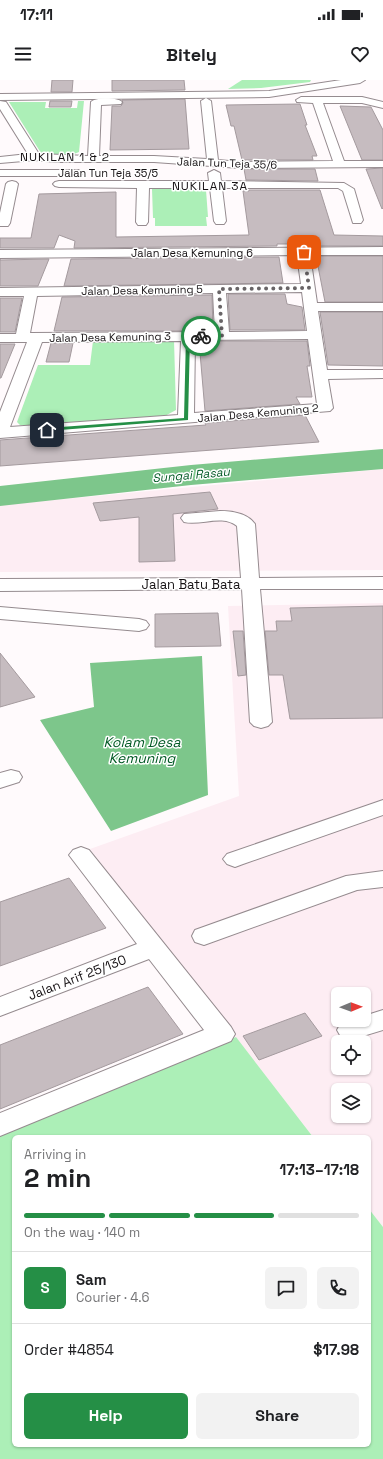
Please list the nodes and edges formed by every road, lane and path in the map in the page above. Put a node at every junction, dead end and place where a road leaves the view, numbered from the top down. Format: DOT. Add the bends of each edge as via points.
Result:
graph roads {
  1 [pos="360,80"];
  2 [pos="337,82"];
  3 [pos="166,86"];
  4 [pos="0,88"];
  5 [pos="383,97"];
  6 [pos="317,100"];
  7 [pos="206,101"];
  8 [pos="1,102"];
  9 [pos="383,104"];
  10 [pos="35,157"];
  11 [pos="55,158"];
  12 [pos="72,158"];
  13 [pos="93,158"];
  14 [pos="0,160"];
  15 [pos="383,164"];
  16 [pos="340,165"];
  17 [pos="59,173"];
  18 [pos="78,173"];
  19 [pos="383,173"];
  20 [pos="0,174"];
  21 [pos="214,174"];
  22 [pos="6,184"];
  23 [pos="142,184"];
  24 [pos="357,220"];
  25 [pos="220,221"];
  26 [pos="142,222"];
  27 [pos="4,223"];
  28 [pos="383,251"];
  29 [pos="304,252"];
  30 [pos="0,254"];
  31 [pos="309,288"];
  32 [pos="219,289"];
  33 [pos="0,292"];
  34 [pos="31,292"];
  35 [pos="311,307"];
  36 [pos="383,307"];
  37 [pos="315,335"];
  38 [pos="188,336"];
  39 [pos="222,336"];
  40 [pos="0,338"];
  41 [pos="29,338"];
  42 [pos="383,374"];
  43 [pos="321,375"];
  44 [pos="186,419"];
  45 [pos="0,433"];
  46 [pos="190,518"];
  47 [pos="383,583"];
  48 [pos="249,584"];
  49 [pos="0,585"];
  50 [pos="0,613"];
  51 [pos="139,625"];
  52 [pos="261,722"];
  53 [pos="383,807"];
  54 [pos="81,855"];
  55 [pos="235,859"];
  56 [pos="383,879"];
  57 [pos="204,936"];
  58 [pos="154,947"];
  59 [pos="0,1006"];
  60 [pos="383,1020"];
  61 [pos="350,1030"];
  62 [pos="0,1125"];
  1 -- 2 [label="street"];
  2 -- 5 [label="street"];
  2 -- 8 [label="street" via="268,94"];
  3 -- 4 [label="street"];
  6 -- 7 [label="street"];
  6 -- 9 [label="street" via="362,100"];
  6 -- 16 [label="street"];
  7 -- 13 [label="street" via="96,102"];
  7 -- 21 [label="street"];
  8 -- 10 [label="street"];
  10 -- 11 [label="street, Jalan Tun Teja 35/6"];
  10 -- 14 [label="street, Jalan Tun Teja 35/6"];
  11 -- 12 [label="street, Jalan Tun Teja 35/6"];
  11 -- 17 [label="street"];
  12 -- 13 [label="street, Jalan Tun Teja 35/6"];
  12 -- 18 [label="street"];
  13 -- 21 [label="street, Jalan Tun Teja 35/6" via="154,159"];
  15 -- 16 [label="street, Jalan Tun Teja 35/6"];
  16 -- 21 [label="street, Jalan Tun Teja 35/6" via="240,165"];
  17 -- 18 [label="street, Jalan Tun Teja 35/5"];
  17 -- 20 [label="street, Jalan Tun Teja 35/5"];
  18 -- 21 [label="street, Jalan Tun Teja 35/5"];
  19 -- 21 [label="street, Jalan Tun Teja 35/5"];
  21 -- 23 [label="street"];
  21 -- 24 [label="street" via="340,185 348,189"];
  21 -- 25 [label="street"];
  22 -- 23 [label="street"];
  22 -- 27 [label="street"];
  23 -- 26 [label="street"];
  28 -- 29 [label="street, Jalan Desa Kemuning 6"];
  29 -- 30 [label="street, Jalan Desa Kemuning 6"];
  29 -- 31 [label="street"];
  31 -- 32 [label="street, Jalan Desa Kemuning 5"];
  31 -- 35 [label="street"];
  32 -- 34 [label="street, Jalan Desa Kemuning 5"];
  32 -- 39 [label="street"];
  33 -- 34 [label="street, Jalan Desa Kemuning 5"];
  34 -- 41 [label="street"];
  35 -- 36 [label="street"];
  35 -- 37 [label="street"];
  37 -- 39 [label="street, Jalan Desa Kemuning 3"];
  37 -- 43 [label="street"];
  38 -- 39 [label="street, Jalan Desa Kemuning 3"];
  38 -- 41 [label="street, Jalan Desa Kemuning 3"];
  38 -- 44 [label="street"];
  40 -- 41 [label="street, Jalan Desa Kemuning 3"];
  41 -- 45 [label="street"];
  42 -- 43 [label="street"];
  43 -- 44 [label="street, Jalan Desa Kemuning 2" via="325,408"];
  44 -- 45 [label="street, Jalan Desa Kemuning 2"];
  46 -- 48 [label="street" via="232,516 246,524"];
  47 -- 48 [label="street, Jalan Batu Bata"];
  48 -- 49 [label="street, Jalan Batu Bata"];
  48 -- 52 [label="street"];
  50 -- 51 [label="street"];
  53 -- 55 [label="street"];
  54 -- 58 [label="street"];
  56 -- 57 [label="street" via="354,882"];
  58 -- 59 [label="street, Jalan Arif 25/130"];
  58 -- 62 [label="street" via="222,1034"];
  60 -- 61 [label="street"];
}
